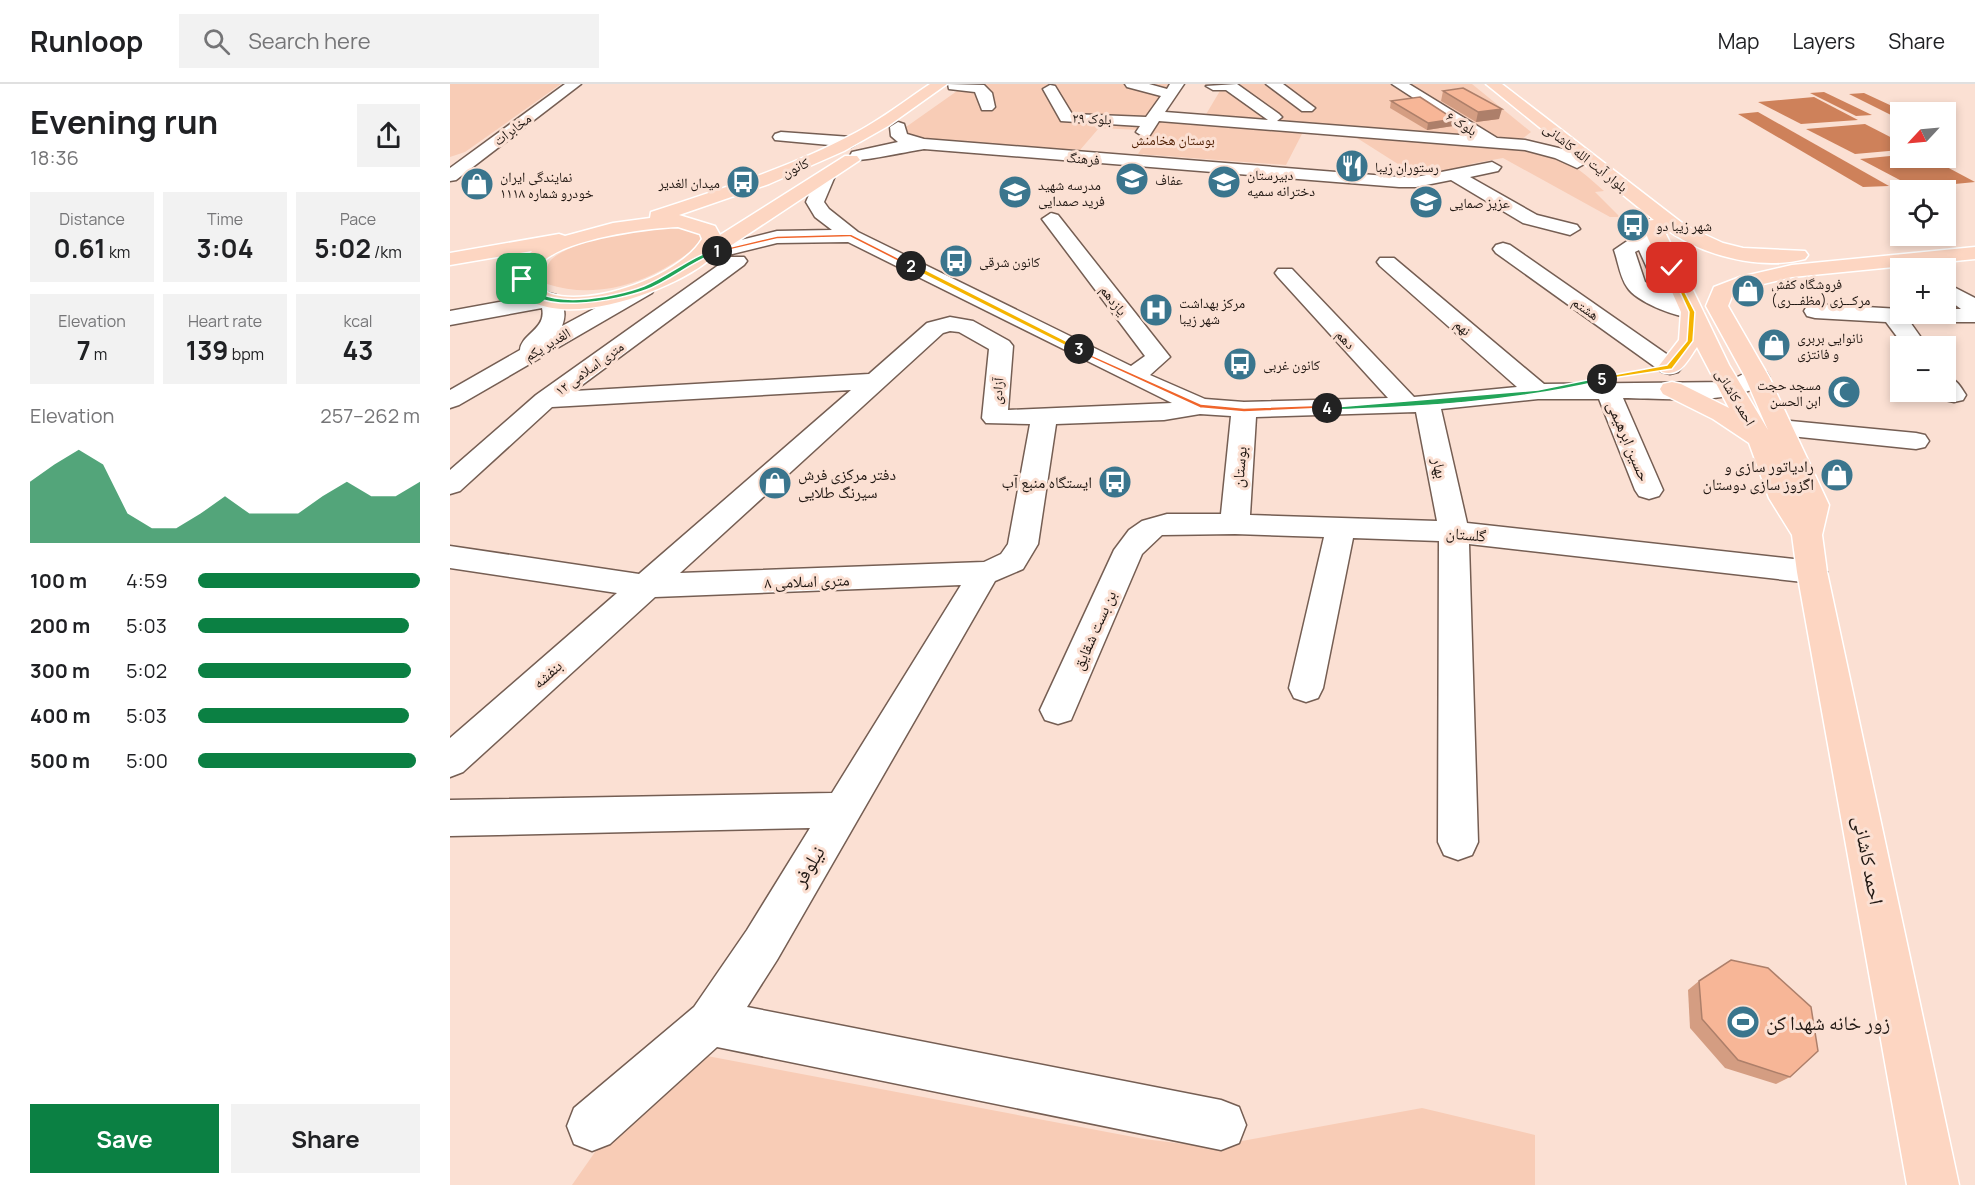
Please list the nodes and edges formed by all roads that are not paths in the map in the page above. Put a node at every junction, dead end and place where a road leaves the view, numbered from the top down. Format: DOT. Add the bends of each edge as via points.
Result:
graph roads {
  1 [pos="574,84"];
  2 [pos="1132,84"];
  3 [pos="1273,84"];
  4 [pos="1399,84"];
  5 [pos="1478,84"];
  6 [pos="1492,84"];
  7 [pos="1050,89"];
  8 [pos="934,95"];
  9 [pos="1205,99"];
  10 [pos="1450,100"];
  11 [pos="1430,103"];
  12 [pos="1162,104"];
  13 [pos="987,107"];
  14 [pos="1307,108"];
  15 [pos="1274,117"];
  16 [pos="1345,125"];
  17 [pos="897,127"];
  18 [pos="1538,132"];
  19 [pos="781,137"];
  20 [pos="1494,143"];
  21 [pos="924,144"];
  22 [pos="1525,145"];
  23 [pos="854,149"];
  24 [pos="1370,151"];
  25 [pos="476,157"];
  26 [pos="450,160"];
  27 [pos="1127,161"];
  28 [pos="1577,163"];
  29 [pos="1388,164"];
  30 [pos="1492,167"];
  31 [pos="1455,175"];
  32 [pos="450,176"];
  33 [pos="826,176"];
  34 [pos="1416,182"];
  35 [pos="1051,219"];
  36 [pos="636,223"];
  37 [pos="1570,229"];
  38 [pos="851,236"];
  39 [pos="1643,236"];
  40 [pos="1975,237"];
  41 [pos="576,238"];
  42 [pos="527,244"];
  43 [pos="1503,249"];
  44 [pos="450,253"];
  45 [pos="1975,253"];
  46 [pos="703,255"];
  47 [pos="1956,258"];
  48 [pos="450,259"];
  49 [pos="737,261"];
  50 [pos="1387,262"];
  51 [pos="1792,263"];
  52 [pos="1890,264"];
  53 [pos="450,273"];
  54 [pos="1285,273"];
  55 [pos="504,274"];
  56 [pos="644,288"];
  57 [pos="1956,294"];
  58 [pos="548,300"];
  59 [pos="1975,308"];
  60 [pos="1684,310"];
  61 [pos="1815,311"];
  62 [pos="459,315"];
  63 [pos="1956,315"];
  64 [pos="1975,315"];
  65 [pos="1890,316"];
  66 [pos="1899,324"];
  67 [pos="1908,336"];
  68 [pos="1718,365"];
  69 [pos="498,373"];
  70 [pos="1133,376"];
  71 [pos="1671,378"];
  72 [pos="876,381"];
  73 [pos="1745,383"];
  74 [pos="1608,391"];
  75 [pos="1538,392"];
  76 [pos="450,400"];
  77 [pos="545,400"];
  78 [pos="1417,404"];
  79 [pos="1200,406"];
  80 [pos="1244,410"];
  81 [pos="1044,417"];
  82 [pos="1771,435"];
  83 [pos="1916,441"];
  84 [pos="450,485"];
  85 [pos="1649,490"];
  86 [pos="1235,524"];
  87 [pos="1341,527"];
  88 [pos="1454,532"];
  89 [pos="1129,550"];
  90 [pos="1809,553"];
  91 [pos="450,557"];
  92 [pos="984,573"];
  93 [pos="643,586"];
  94 [pos="1306,688"];
  95 [pos="1058,710"];
  96 [pos="450,761"];
  97 [pos="841,810"];
  98 [pos="450,818"];
  99 [pos="1458,842"];
  100 [pos="710,1023"];
  101 [pos="1221,1125"];
  102 [pos="592,1126"];
  103 [pos="1933,1185"];
  1 -- 25 [label="street, مخابرات"];
  2 -- 12 [label="street"];
  3 -- 14 [label="street"];
  4 -- 11 [label="street, بلوک ۶"];
  5 -- 18 [label="main road, بلوار آیت الله کاشانی"];
  6 -- 51 [label="main road, بلوار آیت الله کاشانی" via="1679,230 1716,247"];
  7 -- 12 [label="street, بلوک ۲۹" via="1067,118"];
  8 -- 13 [label="street" via="979,88 985,93"];
  8 -- 17 [label="main road, کانون"];
  8 -- 23 [label="main road, کانون"];
  9 -- 12 [label="street"];
  9 -- 15 [label="street" via="1229,85"];
  9 -- 16 [label="street" via="1321,136"];
  10 -- 11 [label="street, بلوک ۶"];
  11 -- 20 [label="street, بلوک ۶"];
  12 -- 27 [label="street"];
  16 -- 20 [label="street" via="1364,134"];
  16 -- 24 [label="street"];
  17 -- 21 [label="street" via="899,136"];
  17 -- 23 [label="main road, کانون"];
  18 -- 22 [label="street"];
  18 -- 28 [label="main road, بلوار آیت الله کاشانی"];
  19 -- 23 [label="street"];
  20 -- 22 [label="street"];
  21 -- 23 [label="street"];
  21 -- 27 [label="street, فرهنگ"];
  22 -- 28 [label="street"];
  23 -- 33 [label="main road, کانون"];
  23 -- 36 [label="main road, کانون"];
  25 -- 26 [label="street"];
  25 -- 32 [label="street, مخابرات"];
  27 -- 34 [label="street, فرهنگ" via="1309,168"];
  28 -- 39 [label="main road, بلوار آیت الله کاشانی"];
  29 -- 34 [label="street"];
  30 -- 31 [label="street, فرهنگ"];
  31 -- 34 [label="street, فرهنگ"];
  31 -- 37 [label="street" via="1530,219"];
  33 -- 38 [label="street" via="815,202 822,213"];
  33 -- 46 [label="main road, کانون"];
  35 -- 70 [label="street, یازدهم" via="1158,357"];
  36 -- 41 [label="main road"];
  36 -- 46 [label="main road" via="679,220 705,227 712,239"];
  38 -- 46 [label="street" via="777,237"];
  38 -- 70 [label="street"];
  39 -- 51 [label="main road, بلوار آیت الله کاشانی" via="1676,241 1708,255 1760,268"];
  39 -- 60 [label="main road, احمد کاشانی"];
  39 -- 60 [label="street" via="1624,250 1636,285"];
  40 -- 51 [label="main road"];
  41 -- 42 [label="main road"];
  41 -- 55 [label="main road"];
  42 -- 44 [label="main road"];
  42 -- 48 [label="main road"];
  43 -- 71 [label="street, هشتم"];
  45 -- 47 [label="main road"];
  46 -- 56 [label="main road"];
  49 -- 77 [label="street, ۱۲ متری اسلامی"];
  50 -- 75 [label="street, نهم"];
  51 -- 52 [label="main road"];
  51 -- 73 [label="main road, احمد کاشانی" via="1722,292 1717,306"];
  53 -- 55 [label="main road"];
  54 -- 78 [label="street, دهم"];
  55 -- 58 [label="main road"];
  55 -- 62 [label="street"];
  56 -- 58 [label="main road" via="585,301"];
  56 -- 69 [label="street, الغدیر یکم"];
  57 -- 59 [label="street"];
  58 -- 62 [label="street"];
  58 -- 69 [label="street" via="553,315 547,333"];
  60 -- 68 [label="main road, احمد کاشانی"];
  60 -- 71 [label="main road" via="1690,341"];
  61 -- 65 [label="street"];
  63 -- 64 [label="street"];
  66 -- 67 [label="street"];
  68 -- 71 [label="street"];
  68 -- 73 [label="main road, احمد کاشانی"];
  69 -- 76 [label="street, الغدیر یکم"];
  70 -- 79 [label="street"];
  71 -- 73 [label="street"];
  71 -- 74 [label="street"];
  71 -- 75 [label="street"];
  71 -- 82 [label="main road" via="1722,414"];
  72 -- 77 [label="street"];
  72 -- 81 [label="street, آزادی" via="935,328 965,326 1001,346 995,418"];
  72 -- 93 [label="street, آزادی"];
  73 -- 82 [label="main road, احمد کاشانی"];
  74 -- 75 [label="street"];
  74 -- 85 [label="street, حسین ابرهیمی"];
  75 -- 78 [label="street"];
  77 -- 84 [label="street, ۱۲ متری اسلامی"];
  78 -- 80 [label="street"];
  78 -- 88 [label="street, بهار"];
  79 -- 80 [label="street"];
  79 -- 81 [label="street, آزادی" via="1164,412"];
  80 -- 86 [label="street, بوستان"];
  81 -- 92 [label="street, ۸ متری اسلامی" via="1023,544 1017,559"];
  82 -- 83 [label="street"];
  82 -- 90 [label="main road, احمد کاشانی" via="1783,498"];
  86 -- 87 [label="street, گلستان"];
  86 -- 89 [label="street, گلستان" via="1160,526 1140,537"];
  87 -- 88 [label="street, گلستان"];
  87 -- 94 [label="street"];
  88 -- 90 [label="street, گلستان"];
  88 -- 99 [label="street, بهار"];
  89 -- 95 [label="street, بن بست شقایق"];
  90 -- 103 [label="main road, احمد کاشانی"];
  91 -- 93 [label="street, ۸ متری اسلامی"];
  92 -- 93 [label="street, ۸ متری اسلامی"];
  92 -- 97 [label="street, نیلوفر"];
  93 -- 96 [label="street, بنفشه"];
  97 -- 98 [label="street"];
  97 -- 100 [label="street, نیلوفر" via="762,945"];
  100 -- 101 [label="street"];
  100 -- 102 [label="street, نیلوفر"];
}
